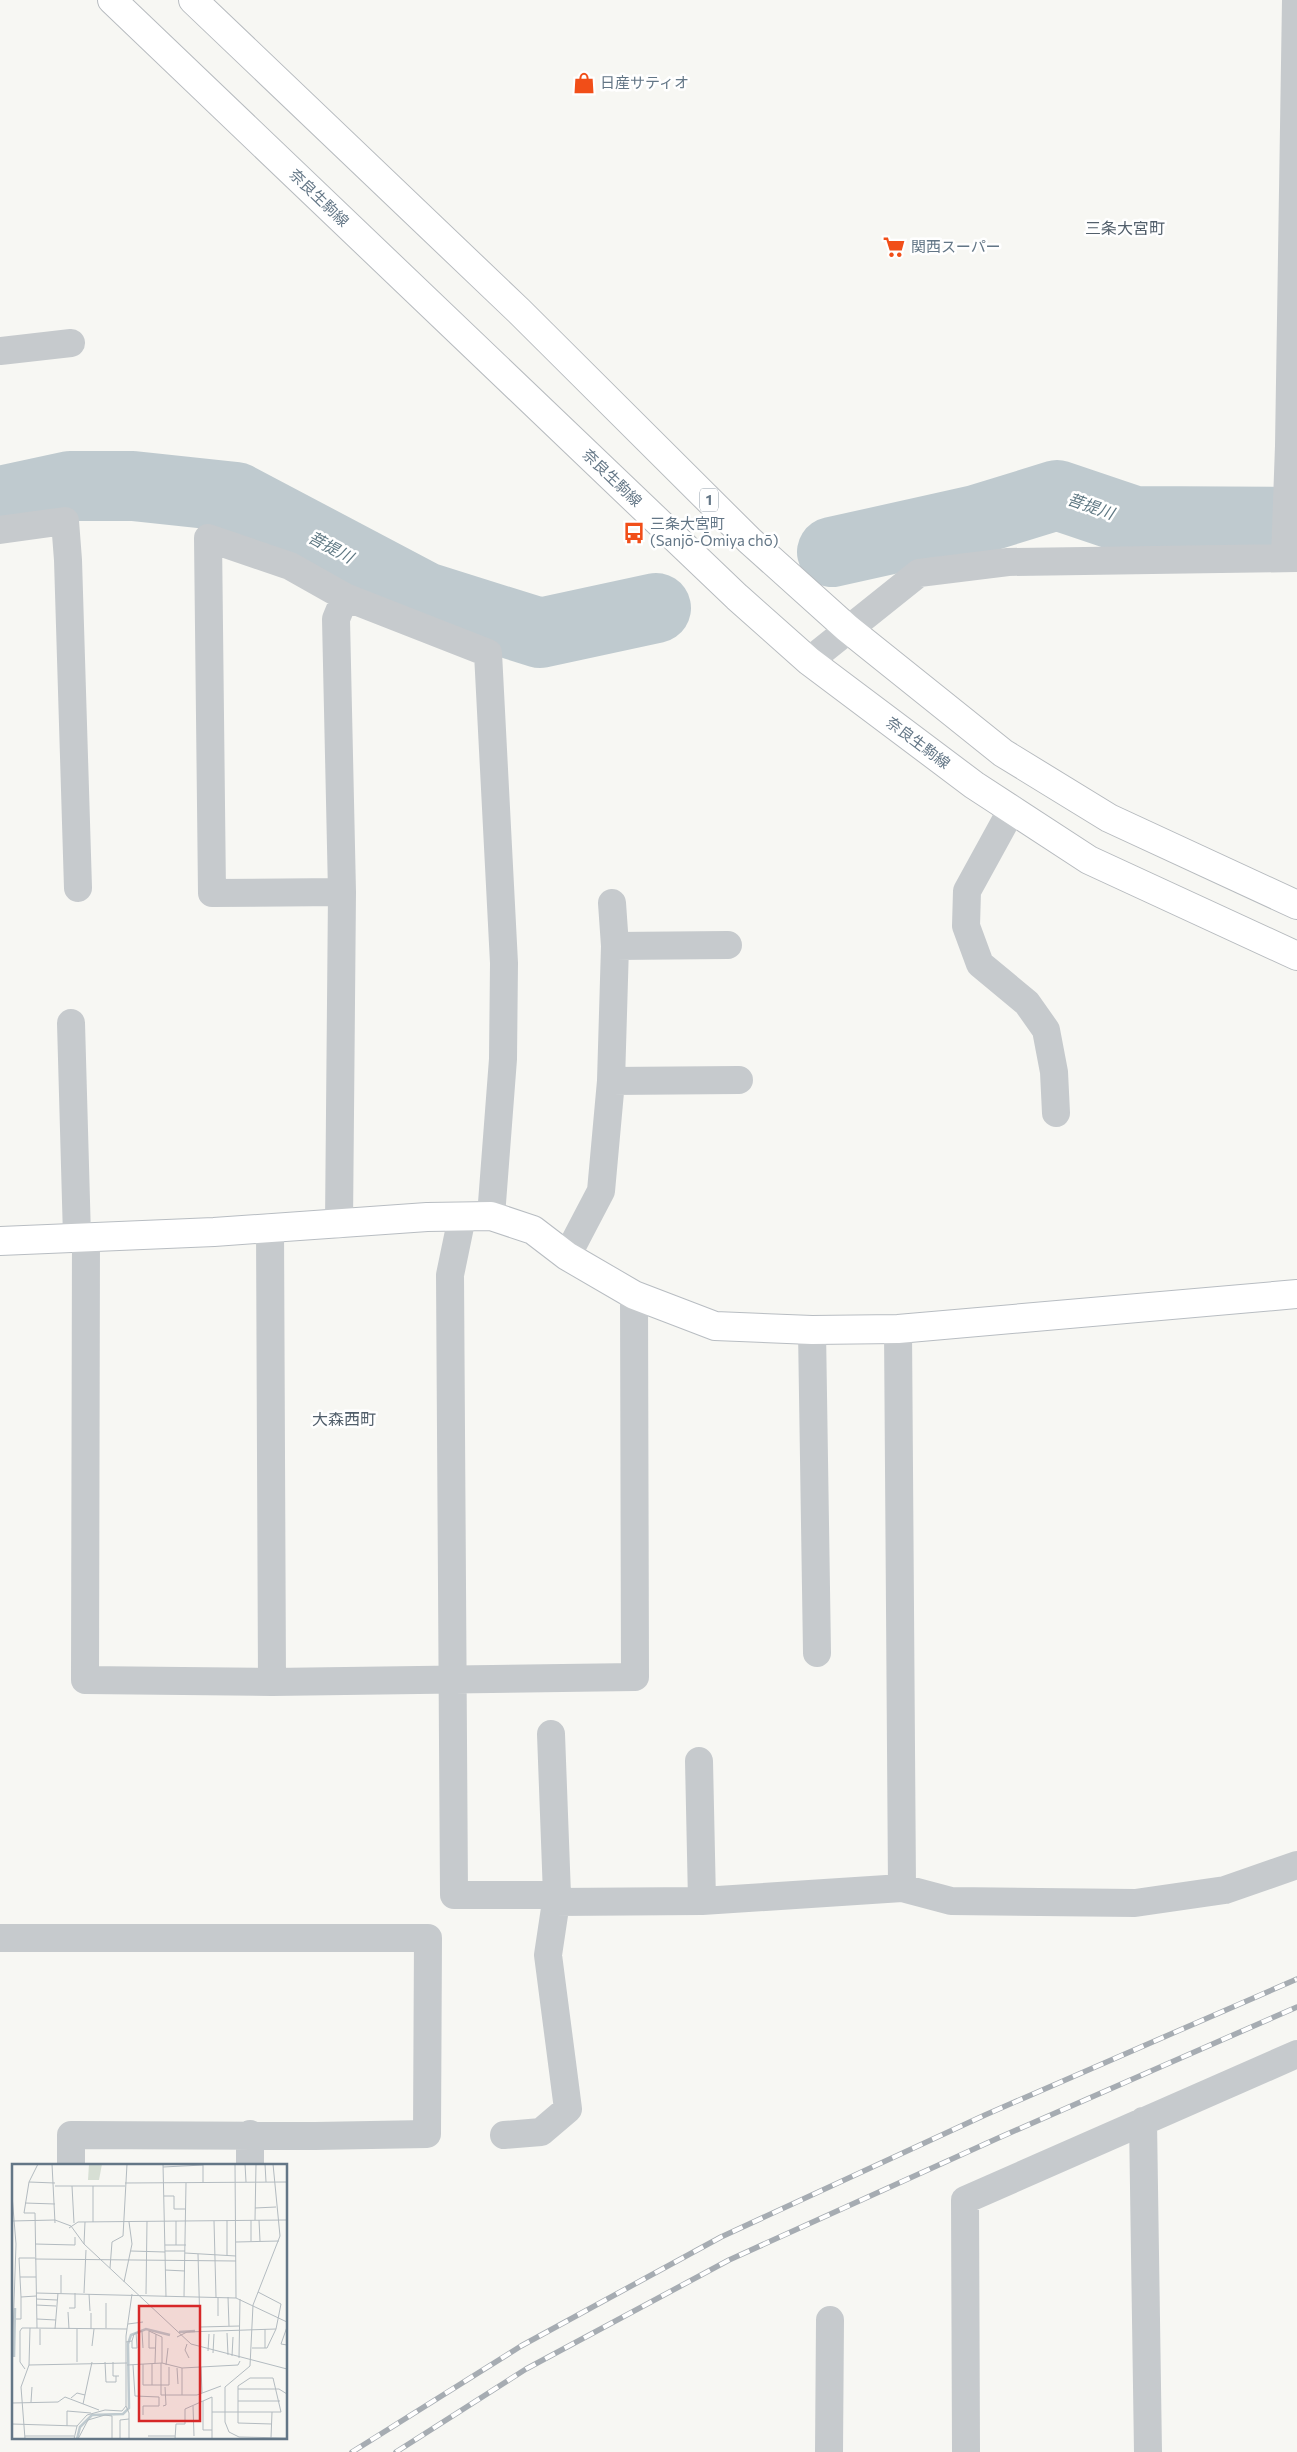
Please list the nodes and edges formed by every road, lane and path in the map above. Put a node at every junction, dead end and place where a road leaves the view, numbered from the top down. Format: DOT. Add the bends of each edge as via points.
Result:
graph roads {
  1 [pos="112,0"];
  2 [pos="193,0"];
  3 [pos="1296,0"];
  4 [pos="71,343"];
  5 [pos="0,351"];
  6 [pos="1293,446"];
  7 [pos="0,530"];
  8 [pos="1288,538"];
  9 [pos="345,598"];
  10 [pos="847,628"];
  11 [pos="809,660"];
  12 [pos="1012,810"];
  13 [pos="78,888"];
  14 [pos="342,892"];
  15 [pos="612,903"];
  16 [pos="1297,905"];
  17 [pos="728,945"];
  18 [pos="615,946"];
  19 [pos="1297,956"];
  20 [pos="71,1023"];
  21 [pos="739,1080"];
  22 [pos="611,1081"];
  23 [pos="1056,1113"];
  24 [pos="462,1216"];
  25 [pos="491,1216"];
  26 [pos="339,1224"];
  27 [pos="270,1228"];
  28 [pos="82,1237"];
  29 [pos="0,1241"];
  30 [pos="567,1256"];
  31 [pos="1297,1294"];
  32 [pos="634,1295"];
  33 [pos="898,1329"];
  34 [pos="812,1330"];
  35 [pos="817,1653"];
  36 [pos="451,1680"];
  37 [pos="272,1682"];
  38 [pos="551,1734"];
  39 [pos="699,1761"];
  40 [pos="1297,1865"];
  41 [pos="902,1888"];
  42 [pos="555,1898"];
  43 [pos="702,1901"];
  44 [pos="0,1938"];
  45 [pos="1297,2054"];
  46 [pos="1143,2120"];
  47 [pos="250,2134"];
  48 [pos="504,2135"];
  49 [pos="71,2164"];
  50 [pos="250,2164"];
  51 [pos="830,2320"];
  52 [pos="829,2452"];
  53 [pos="966,2452"];
  54 [pos="1148,2452"];
  1 -- 11 [label="main road, 奈良生駒線" via="724,585"];
  2 -- 10 [label="main road, 1" via="519,311 749,540"];
  3 -- 6 [label="street"];
  4 -- 5 [label="street"];
  6 -- 8 [label="street"];
  7 -- 13 [label="street" via="65,521"];
  8 -- 10 [label="street" via="1008,562 919,573"];
  9 -- 14 [label="street" via="336,619"];
  9 -- 14 [label="street" via="290,566 208,538 212,893"];
  9 -- 25 [label="street" via="488,653 504,963 503,1058"];
  10 -- 11 [label="street"];
  10 -- 16 [label="main road, 1" via="1003,753 1109,818"];
  11 -- 12 [label="main road, 奈良生駒線"];
  12 -- 19 [label="main road, 奈良生駒線" via="1090,860"];
  12 -- 23 [label="street" via="967,891 966,926 980,964 1027,1003 1046,1030 1054,1072"];
  14 -- 26 [label="street"];
  15 -- 18 [label="street"];
  17 -- 18 [label="street"];
  18 -- 22 [label="street"];
  20 -- 28 [label="street"];
  21 -- 22 [label="street"];
  22 -- 30 [label="street" via="601,1191"];
  24 -- 25 [label="main road"];
  24 -- 26 [label="main road"];
  24 -- 36 [label="street" via="450,1275"];
  25 -- 30 [label="main road" via="534,1230"];
  26 -- 27 [label="main road"];
  27 -- 28 [label="main road"];
  27 -- 37 [label="street"];
  28 -- 29 [label="main road"];
  28 -- 37 [label="street" via="85,1680"];
  30 -- 32 [label="main road"];
  31 -- 33 [label="main road"];
  32 -- 34 [label="main road" via="714,1326"];
  32 -- 36 [label="street" via="635,1677"];
  33 -- 34 [label="main road"];
  33 -- 41 [label="street"];
  34 -- 35 [label="street"];
  36 -- 37 [label="street"];
  36 -- 42 [label="street" via="454,1896"];
  38 -- 42 [label="street"];
  39 -- 43 [label="street"];
  40 -- 41 [label="street" via="1225,1890 1135,1903 951,1901"];
  41 -- 43 [label="street"];
  42 -- 43 [label="street"];
  42 -- 48 [label="street" via="548,1955 568,2109 541,2132"];
  44 -- 47 [label="street" via="428,1938 427,2134"];
  45 -- 46 [label="street"];
  46 -- 53 [label="street" via="965,2200"];
  46 -- 54 [label="street"];
  47 -- 49 [label="street" via="71,2135"];
  47 -- 50 [label="street"];
  51 -- 52 [label="street"];
}
